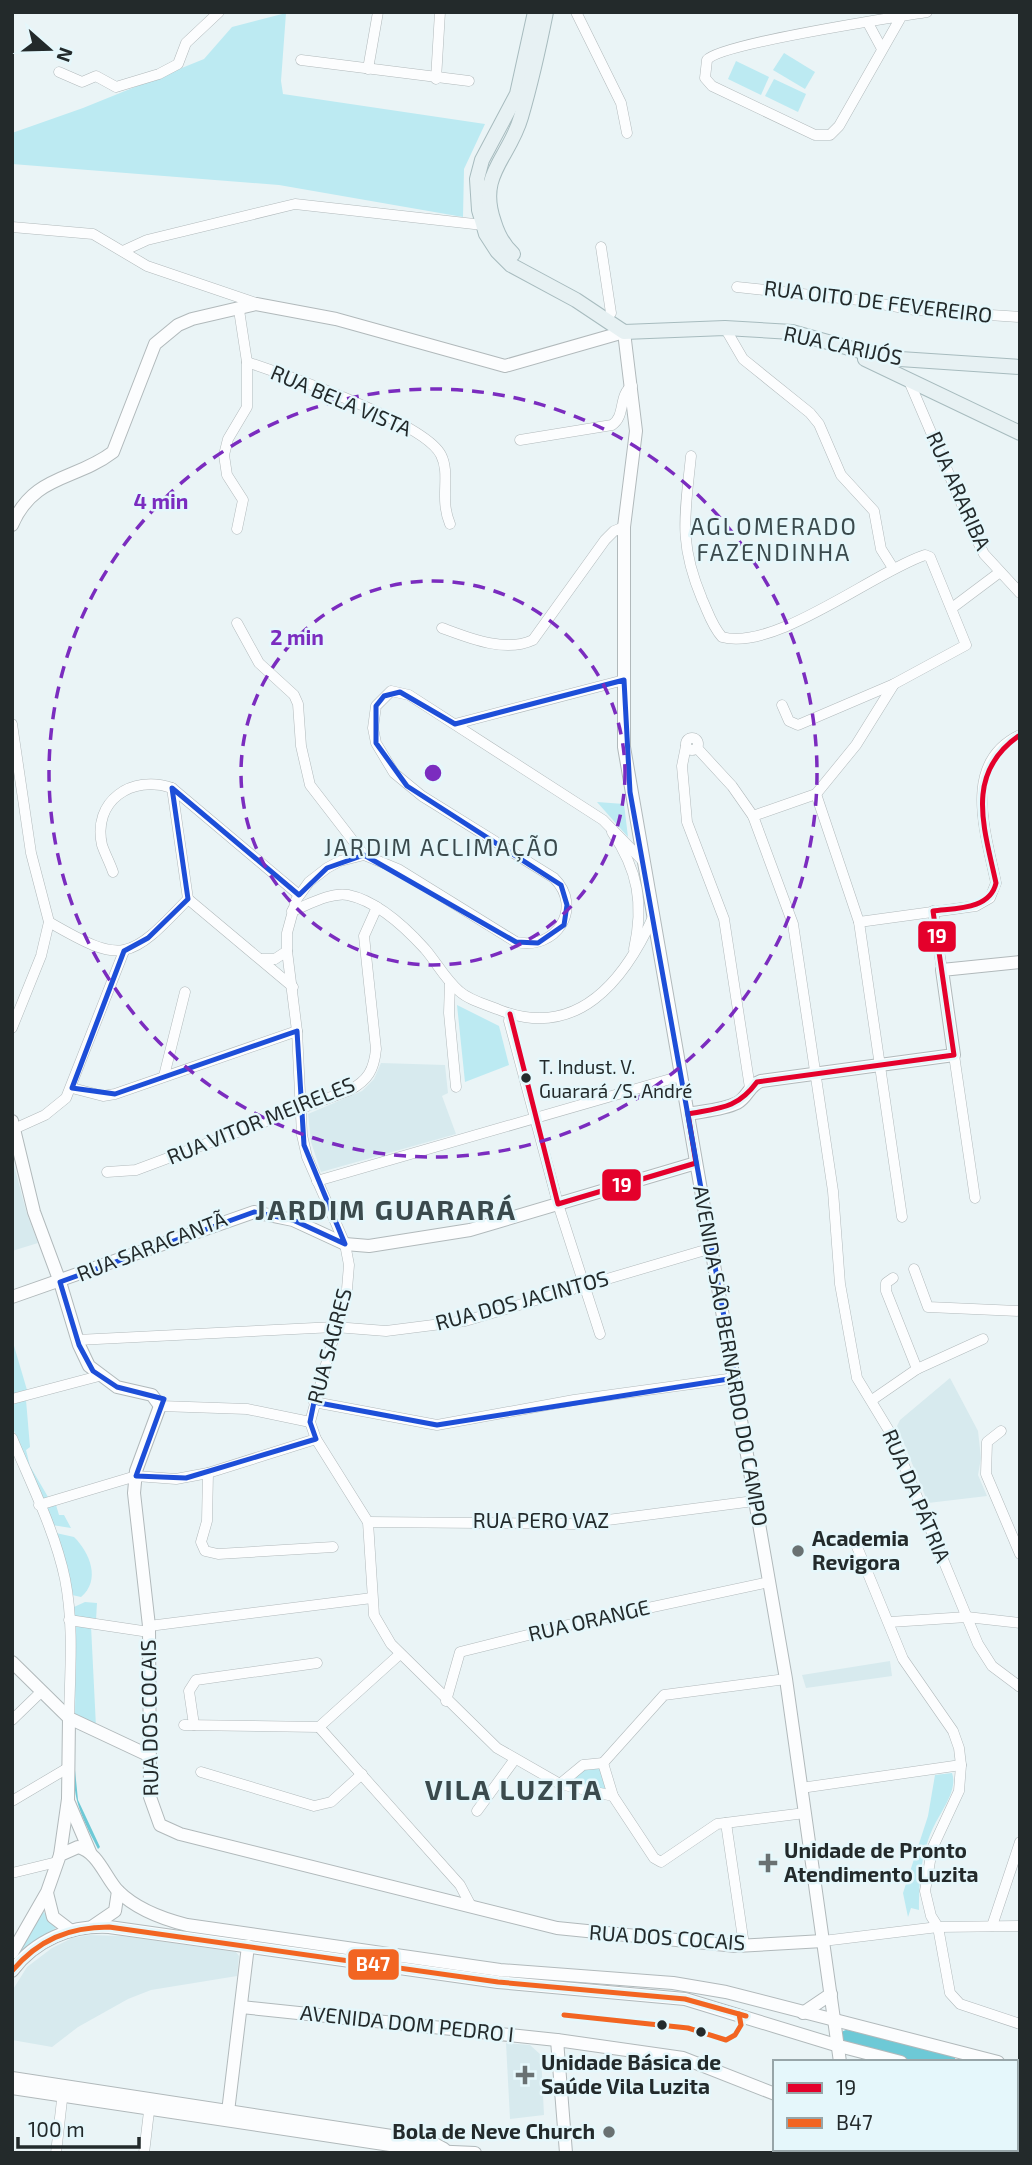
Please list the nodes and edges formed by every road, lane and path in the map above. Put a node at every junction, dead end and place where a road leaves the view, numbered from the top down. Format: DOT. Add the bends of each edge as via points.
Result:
graph roads {
  1 [pos="219,12"];
  2 [pos="378,12"];
  3 [pos="440,12"];
  4 [pos="535,12"];
  5 [pos="545,12"];
  6 [pos="576,12"];
  7 [pos="927,12"];
  8 [pos="901,17"];
  9 [pos="868,23"];
  10 [pos="882,50"];
  11 [pos="301,60"];
  12 [pos="369,69"];
  13 [pos="59,72"];
  14 [pos="436,79"];
  15 [pos="469,81"];
  16 [pos="627,133"];
  17 [pos="483,225"];
  18 [pos="12,227"];
  19 [pos="496,242"];
  20 [pos="601,247"];
  21 [pos="123,251"];
  22 [pos="737,287"];
  23 [pos="256,304"];
  24 [pos="239,310"];
  25 [pos="611,313"];
  26 [pos="1020,317"];
  27 [pos="725,328"];
  28 [pos="629,332"];
  29 [pos="845,348"];
  30 [pos="247,362"];
  31 [pos="925,362"];
  32 [pos="1012,367"];
  33 [pos="1020,376"];
  34 [pos="914,384"];
  35 [pos="632,386"];
  36 [pos="1020,433"];
  37 [pos="520,440"];
  38 [pos="691,456"];
  39 [pos="450,524"];
  40 [pos="12,525"];
  41 [pos="624,527"];
  42 [pos="237,528"];
  43 [pos="893,568"];
  44 [pos="1000,572"];
  45 [pos="1020,593"];
  46 [pos="952,608"];
  47 [pos="237,623"];
  48 [pos="442,628"];
  49 [pos="624,680"];
  50 [pos="894,684"];
  51 [pos="782,705"];
  52 [pos="12,724"];
  53 [pos="455,724"];
  54 [pos="1020,735"];
  55 [pos="172,788"];
  56 [pos="816,794"];
  57 [pos="753,816"];
  58 [pos="603,820"];
  59 [pos="364,855"];
  60 [pos="646,864"];
  61 [pos="113,872"];
  62 [pos="299,895"];
  63 [pos="188,899"];
  64 [pos="377,907"];
  65 [pos="292,911"];
  66 [pos="933,911"];
  67 [pos="655,913"];
  68 [pos="49,922"];
  69 [pos="859,922"];
  70 [pos="124,951"];
  71 [pos="287,951"];
  72 [pos="261,959"];
  73 [pos="1020,962"];
  74 [pos="627,967"];
  75 [pos="942,970"];
  76 [pos="450,983"];
  77 [pos="293,987"];
  78 [pos="185,992"];
  79 [pos="510,1014"];
  80 [pos="12,1028"];
  81 [pos="297,1031"];
  82 [pos="954,1055"];
  83 [pos="880,1064"];
  84 [pos="816,1073"];
  85 [pos="164,1076"];
  86 [pos="681,1076"];
  87 [pos="456,1087"];
  88 [pos="72,1088"];
  89 [pos="750,1088"];
  90 [pos="299,1110"];
  91 [pos="688,1114"];
  92 [pos="533,1117"];
  93 [pos="13,1125"];
  94 [pos="696,1163"];
  95 [pos="107,1172"];
  96 [pos="317,1181"];
  97 [pos="975,1198"];
  98 [pos="558,1204"];
  99 [pos="902,1217"];
  100 [pos="345,1244"];
  101 [pos="712,1248"];
  102 [pos="914,1269"];
  103 [pos="893,1278"];
  104 [pos="60,1282"];
  105 [pos="586,1285"];
  106 [pos="12,1297"];
  107 [pos="1020,1311"];
  108 [pos="335,1327"];
  109 [pos="600,1334"];
  110 [pos="983,1339"];
  111 [pos="77,1340"];
  112 [pos="917,1369"];
  113 [pos="99,1376"];
  114 [pos="734,1378"];
  115 [pos="12,1399"];
  116 [pos="872,1400"];
  117 [pos="314,1402"];
  118 [pos="160,1406"];
  119 [pos="310,1422"];
  120 [pos="1000,1431"];
  121 [pos="12,1438"];
  122 [pos="316,1438"];
  123 [pos="208,1473"];
  124 [pos="135,1476"];
  125 [pos="754,1501"];
  126 [pos="39,1505"];
  127 [pos="368,1522"];
  128 [pos="853,1537"];
  129 [pos="333,1547"];
  130 [pos="1020,1554"];
  131 [pos="769,1582"];
  132 [pos="372,1598"];
  133 [pos="967,1617"];
  134 [pos="69,1620"];
  135 [pos="890,1622"];
  136 [pos="1020,1623"];
  137 [pos="149,1629"];
  138 [pos="400,1654"];
  139 [pos="12,1662"];
  140 [pos="317,1663"];
  141 [pos="786,1679"];
  142 [pos="1020,1687"];
  143 [pos="41,1692"];
  144 [pos="446,1701"];
  145 [pos="69,1718"];
  146 [pos="12,1720"];
  147 [pos="319,1727"];
  148 [pos="150,1756"];
  149 [pos="515,1759"];
  150 [pos="603,1763"];
  151 [pos="961,1765"];
  152 [pos="66,1769"];
  153 [pos="201,1772"];
  154 [pos="362,1774"];
  155 [pos="560,1784"];
  156 [pos="802,1788"];
  157 [pos="613,1796"];
  158 [pos="68,1799"];
  159 [pos="12,1801"];
  160 [pos="477,1811"];
  161 [pos="805,1813"];
  162 [pos="726,1823"];
  163 [pos="1020,1842"];
  164 [pos="90,1852"];
  165 [pos="58,1859"];
  166 [pos="12,1873"];
  167 [pos="118,1891"];
  168 [pos="47,1892"];
  169 [pos="471,1906"];
  170 [pos="93,1926"];
  171 [pos="992,1926"];
  172 [pos="1020,1926"];
  173 [pos="937,1927"];
  174 [pos="70,1930"];
  175 [pos="17,1941"];
  176 [pos="823,1941"];
  177 [pos="744,1945"];
  178 [pos="248,1947"];
  179 [pos="12,1953"];
  180 [pos="12,1971"];
  181 [pos="831,1994"];
  182 [pos="242,2007"];
  183 [pos="789,2010"];
  184 [pos="803,2013"];
  185 [pos="835,2021"];
  186 [pos="772,2024"];
  187 [pos="1020,2024"];
  188 [pos="557,2040"];
  189 [pos="839,2046"];
  190 [pos="865,2053"];
  191 [pos="840,2060"];
  192 [pos="854,2060"];
  193 [pos="893,2060"];
  194 [pos="990,2060"];
  195 [pos="12,2078"];
  196 [pos="12,2088"];
  197 [pos="63,2091"];
  198 [pos="773,2093"];
  199 [pos="150,2104"];
  200 [pos="227,2116"];
  201 [pos="444,2151"];
  202 [pos="56,2153"];
  203 [pos="144,2153"];
  204 [pos="475,2153"];
  205 [pos="566,2153"];
  1 -- 13 [label="street" via="186,43 178,64 159,74 116,87 96,76 82,82"];
  2 -- 12 [label="street"];
  3 -- 14 [label="street"];
  4 -- 17 [label="main road" via="517,94 479,169 477,198"];
  5 -- 19 [label="main road" via="520,119 490,180"];
  6 -- 16 [label="street" via="621,103"];
  7 -- 8 [label="street"];
  8 -- 9 [label="street"];
  8 -- 10 [label="street"];
  9 -- 10 [label="street"];
  9 -- 10 [label="street" via="718,52 706,60 705,78 732,96 823,136 839,126"];
  11 -- 12 [label="street"];
  12 -- 14 [label="street"];
  14 -- 15 [label="street"];
  17 -- 19 [label="main road"];
  17 -- 21 [label="street" via="295,204 148,240"];
  18 -- 21 [label="street" via="85,232"];
  19 -- 25 [label="main road"];
  19 -- 28 [label="main road" via="520,271"];
  20 -- 25 [label="street"];
  21 -- 23 [label="street" via="147,266"];
  22 -- 26 [label="street, RUA OITO DE FEVEREIRO" via="915,310"];
  23 -- 24 [label="main road"];
  23 -- 28 [label="main road" via="336,319 505,366"];
  24 -- 30 [label="street"];
  24 -- 40 [label="main road" via="192,319 155,344 113,452 33,493"];
  25 -- 28 [label="main road"];
  27 -- 28 [label="main road, RUA CARIJÓS"];
  27 -- 29 [label="main road, RUA CARIJÓS" via="804,333"];
  27 -- 43 [label="street" via="743,359 819,424 841,475 874,511 881,549"];
  28 -- 35 [label="main road, AVENIDA SÃO BERNARDO DO CAMPO"];
  29 -- 31 [label="main road, RUA CARIJÓS"];
  29 -- 34 [label="main road"];
  30 -- 39 [label="street, RUA BELA VISTA" via="351,400 427,439 442,457 443,508"];
  30 -- 42 [label="street" via="247,407 224,455 227,475 243,500"];
  31 -- 32 [label="main road, RUA CARIJÓS"];
  31 -- 34 [label="main road"];
  32 -- 33 [label="main road"];
  34 -- 36 [label="main road"];
  34 -- 44 [label="street, RUA ARARIBA" via="978,542"];
  35 -- 37 [label="street" via="625,391 615,424"];
  35 -- 41 [label="main road, AVENIDA SÃO BERNARDO DO CAMPO" via="636,431"];
  38 -- 43 [label="street" via="684,539 699,591 722,637 759,636 852,595"];
  41 -- 48 [label="street" via="605,540 533,640 490,643"];
  41 -- 49 [label="main road, AVENIDA SÃO BERNARDO DO CAMPO"];
  43 -- 46 [label="street" via="930,557"];
  44 -- 45 [label="street, RUA ARARIBA"];
  44 -- 46 [label="street"];
  46 -- 50 [label="street" via="966,645"];
  47 -- 59 [label="street" via="259,663 294,695 310,785"];
  49 -- 53 [label="street"];
  49 -- 60 [label="main road, AVENIDA SÃO BERNARDO DO CAMPO" via="624,747"];
  50 -- 51 [label="street" via="798,725 789,721"];
  50 -- 56 [label="street" via="856,745"];
  52 -- 68 [label="street" via="32,853"];
  53 -- 58 [label="street"];
  53 -- 59 [label="street" via="409,695 391,691 376,706 373,728 389,766 407,786 555,878 565,894 564,925 548,939 528,945 516,942 398,869"];
  54 -- 66 [label="street" via="990,760 981,786 994,892 976,906"];
  55 -- 61 [label="street" via="140,782 115,799 102,831"];
  55 -- 62 [label="street"];
  55 -- 63 [label="street"];
  56 -- 57 [label="street"];
  56 -- 69 [label="street"];
  57 -- 84 [label="street" via="797,939"];
  57 -- 89 [label="street" via="732,786 692,747 682,766 687,822 724,919"];
  58 -- 60 [label="street"];
  58 -- 74 [label="street" via="626,853 639,886 637,933"];
  59 -- 62 [label="street" via="327,869"];
  60 -- 67 [label="main road, AVENIDA SÃO BERNARDO DO CAMPO"];
  62 -- 65 [label="street, RUA SAGRES"];
  63 -- 70 [label="street" via="148,938"];
  63 -- 72 [label="street"];
  64 -- 65 [label="street" via="339,895"];
  64 -- 76 [label="street" via="425,949"];
  64 -- 90 [label="street, RUA VITOR MEIRELES" via="364,936 376,1049 373,1066 358,1086"];
  65 -- 71 [label="street, RUA SAGRES"];
  66 -- 69 [label="street"];
  66 -- 75 [label="street"];
  67 -- 74 [label="street"];
  67 -- 86 [label="main road, AVENIDA SÃO BERNARDO DO CAMPO"];
  68 -- 70 [label="street" via="105,951"];
  68 -- 80 [label="street" via="41,956"];
  69 -- 83 [label="street"];
  70 -- 88 [label="street"];
  71 -- 72 [label="street" via="275,959"];
  71 -- 77 [label="street, RUA SAGRES"];
  72 -- 77 [label="street"];
  73 -- 75 [label="main road"];
  74 -- 79 [label="street" via="595,998 568,1012 538,1017"];
  75 -- 82 [label="main road"];
  76 -- 79 [label="street" via="474,1000"];
  76 -- 87 [label="street"];
  77 -- 81 [label="street, RUA SAGRES"];
  78 -- 85 [label="street"];
  79 -- 92 [label="street"];
  81 -- 85 [label="street"];
  81 -- 90 [label="street, RUA SAGRES"];
  82 -- 83 [label="main road"];
  82 -- 97 [label="street"];
  83 -- 84 [label="main road"];
  83 -- 99 [label="street"];
  84 -- 89 [label="main road" via="761,1081"];
  84 -- 116 [label="street, RUA DA PÁTRIA" via="837,1223 840,1284 857,1378"];
  85 -- 88 [label="street" via="103,1096"];
  86 -- 91 [label="main road, AVENIDA SÃO BERNARDO DO CAMPO"];
  86 -- 92 [label="street"];
  88 -- 93 [label="street" via="56,1108"];
  89 -- 91 [label="main road" via="734,1105"];
  90 -- 95 [label="street, RUA VITOR MEIRELES" via="136,1170"];
  90 -- 96 [label="street, RUA SAGRES" via="304,1145"];
  91 -- 94 [label="main road, AVENIDA SÃO BERNARDO DO CAMPO"];
  92 -- 96 [label="street"];
  92 -- 98 [label="street"];
  93 -- 104 [label="main road" via="30,1197"];
  94 -- 98 [label="main road, RUA SARACANTÃ"];
  94 -- 101 [label="main road, AVENIDA SÃO BERNARDO DO CAMPO"];
  96 -- 100 [label="street, RUA SAGRES"];
  98 -- 100 [label="main road, RUA SARACANTÃ" via="446,1235 369,1246"];
  98 -- 105 [label="street"];
  100 -- 104 [label="main road, RUA SARACANTÃ" via="293,1220 254,1212"];
  100 -- 108 [label="street, RUA SAGRES" via="349,1276"];
  101 -- 105 [label="street, RUA DOS JACINTOS"];
  101 -- 114 [label="main road, AVENIDA SÃO BERNARDO DO CAMPO"];
  102 -- 107 [label="street" via="929,1307"];
  103 -- 112 [label="street" via="886,1283 886,1291"];
  104 -- 106 [label="main road, RUA SARACANTÃ"];
  104 -- 111 [label="main road"];
  105 -- 108 [label="street, RUA DOS JACINTOS" via="465,1321 386,1331"];
  105 -- 109 [label="street"];
  108 -- 111 [label="street, RUA DOS JACINTOS"];
  108 -- 117 [label="street, RUA SAGRES"];
  110 -- 112 [label="street"];
  111 -- 113 [label="main road"];
  112 -- 116 [label="street"];
  113 -- 115 [label="street"];
  113 -- 118 [label="main road" via="117,1387 152,1395"];
  114 -- 117 [label="street" via="574,1400 437,1426"];
  114 -- 125 [label="main road, AVENIDA SÃO BERNARDO DO CAMPO"];
  116 -- 133 [label="street, RUA DA PÁTRIA" via="911,1479"];
  117 -- 119 [label="street, RUA SAGRES"];
  118 -- 119 [label="street" via="247,1409"];
  118 -- 124 [label="main road, RUA DOS COCAIS"];
  119 -- 122 [label="street, RUA SAGRES"];
  120 -- 130 [label="street" via="987,1442 985,1470"];
  121 -- 126 [label="street"];
  122 -- 123 [label="street"];
  122 -- 127 [label="street, RUA SAGRES"];
  123 -- 124 [label="street" via="176,1479"];
  123 -- 129 [label="street" via="203,1549 218,1554"];
  124 -- 126 [label="street"];
  124 -- 137 [label="main road, RUA DOS COCAIS"];
  125 -- 127 [label="street, RUA PERO VAZ" via="577,1524"];
  125 -- 131 [label="main road, AVENIDA SÃO BERNARDO DO CAMPO"];
  126 -- 134 [label="street" via="62,1569"];
  127 -- 132 [label="street, RUA SAGRES"];
  128 -- 135 [label="street"];
  131 -- 141 [label="main road, AVENIDA SÃO BERNARDO DO CAMPO"];
  131 -- 144 [label="street, RUA ORANGE" via="460,1652"];
  132 -- 137 [label="street"];
  132 -- 138 [label="street, RUA SAGRES" via="374,1615"];
  133 -- 135 [label="street"];
  133 -- 136 [label="street"];
  133 -- 142 [label="street, RUA DA PÁTRIA" via="986,1660"];
  134 -- 137 [label="street"];
  134 -- 145 [label="street"];
  135 -- 151 [label="street" via="903,1659 953,1731"];
  137 -- 148 [label="main road, RUA DOS COCAIS"];
  138 -- 144 [label="street, RUA SAGRES"];
  138 -- 147 [label="street"];
  139 -- 143 [label="main road"];
  140 -- 147 [label="street" via="196,1680 189,1691 189,1725"];
  141 -- 150 [label="street" via="664,1695"];
  141 -- 156 [label="main road, AVENIDA SÃO BERNARDO DO CAMPO"];
  143 -- 145 [label="main road"];
  143 -- 146 [label="street"];
  144 -- 149 [label="street, RUA SAGRES"];
  145 -- 148 [label="main road"];
  145 -- 152 [label="main road"];
  147 -- 154 [label="street"];
  148 -- 169 [label="main road, RUA DOS COCAIS" via="151,1804 156,1821 165,1829"];
  149 -- 155 [label="street, RUA SAGRES"];
  149 -- 160 [label="street"];
  150 -- 155 [label="street" via="583,1765"];
  150 -- 157 [label="street"];
  151 -- 156 [label="street"];
  151 -- 173 [label="street" via="955,1803 927,1870 927,1904"];
  152 -- 158 [label="main road"];
  152 -- 159 [label="street"];
  153 -- 154 [label="street" via="314,1806 331,1802"];
  154 -- 169 [label="street" via="460,1885"];
  155 -- 157 [label="street, RUA SAGRES"];
  156 -- 161 [label="main road, AVENIDA SÃO BERNARDO DO CAMPO"];
  157 -- 162 [label="street" via="661,1862 713,1826"];
  158 -- 164 [label="main road"];
  158 -- 165 [label="main road"];
  161 -- 162 [label="street"];
  161 -- 176 [label="main road, AVENIDA SÃO BERNARDO DO CAMPO"];
  162 -- 177 [label="street"];
  163 -- 171 [label="street"];
  164 -- 165 [label="main road" via="74,1848"];
  164 -- 167 [label="main road"];
  165 -- 166 [label="street"];
  165 -- 168 [label="main road"];
  167 -- 170 [label="main road" via="115,1911"];
  167 -- 183 [label="main road" via="159,1916 194,1927 500,1970 687,1985"];
  168 -- 174 [label="main road" via="53,1917"];
  168 -- 175 [label="main road"];
  169 -- 177 [label="main road, RUA DOS COCAIS" via="583,1931"];
  170 -- 174 [label="main road"];
  170 -- 178 [label="main road"];
  171 -- 172 [label="street"];
  171 -- 173 [label="street"];
  173 -- 176 [label="street"];
  173 -- 187 [label="street" via="953,1997 988,2015"];
  174 -- 180 [label="main road" via="36,1947"];
  175 -- 179 [label="main road"];
  176 -- 177 [label="main road, RUA DOS COCAIS"];
  176 -- 181 [label="main road, AVENIDA SÃO BERNARDO DO CAMPO"];
  178 -- 182 [label="main road"];
  178 -- 186 [label="main road" via="498,1982 685,1999"];
  181 -- 184 [label="main road"];
  181 -- 185 [label="main road, AVENIDA SÃO BERNARDO DO CAMPO"];
  182 -- 188 [label="main road, AVENIDA DOM PEDRO I"];
  182 -- 200 [label="main road"];
  183 -- 184 [label="main road"];
  183 -- 186 [label="main road" via="777,2013"];
  184 -- 185 [label="main road"];
  185 -- 189 [label="main road, AVENIDA SÃO BERNARDO DO CAMPO"];
  185 -- 194 [label="main road"];
  186 -- 189 [label="main road"];
  188 -- 198 [label="main road, AVENIDA DOM PEDRO I" via="683,2058"];
  188 -- 205 [label="main road"];
  189 -- 190 [label="main road"];
  189 -- 191 [label="main road, AVENIDA SÃO BERNARDO DO CAMPO"];
  190 -- 192 [label="main road"];
  190 -- 193 [label="main road"];
  195 -- 197 [label="main road"];
  196 -- 197 [label="main road"];
  197 -- 199 [label="main road"];
  197 -- 202 [label="street"];
  199 -- 200 [label="main road"];
  199 -- 203 [label="street"];
  200 -- 201 [label="main road" via="431,2142"];
  201 -- 204 [label="main road"];
}
